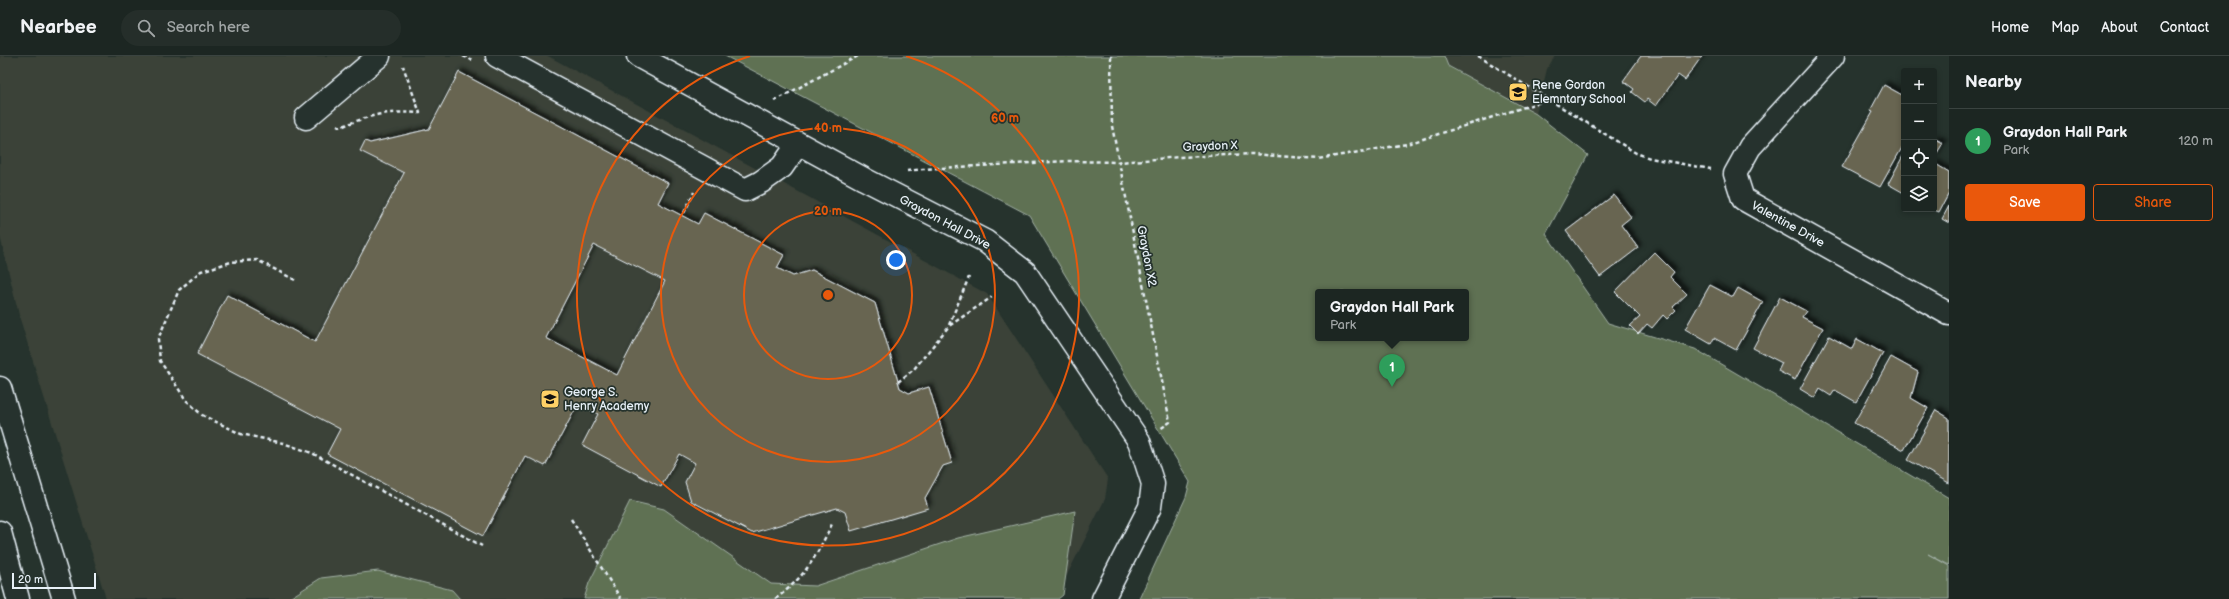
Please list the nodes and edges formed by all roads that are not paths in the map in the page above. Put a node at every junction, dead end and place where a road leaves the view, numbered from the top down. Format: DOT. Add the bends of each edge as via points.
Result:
graph roads {
  1 [pos="497,56"];
  2 [pos="638,56"];
  3 [pos="1833,56"];
  4 [pos="389,57"];
  5 [pos="308,116"];
  6 [pos="798,144"];
  7 [pos="1949,314"];
  8 [pos="0,388"];
  9 [pos="0,532"];
  10 [pos="18,599"];
  11 [pos="64,599"];
  12 [pos="1103,599"];
  1 -- 6 [label="main road" via="744,190 782,167"];
  2 -- 6 [label="main road, Graydon Hall Drive"];
  3 -- 7 [label="main road, Valentine Drive" via="1750,146 1735,174 1743,199"];
  4 -- 5 [label="main road"];
  6 -- 12 [label="main road, Graydon Hall Drive" via="984,241 1025,272 1139,441 1153,484 1150,507"];
  8 -- 11 [label="main road"];
  9 -- 10 [label="main road"];
}
